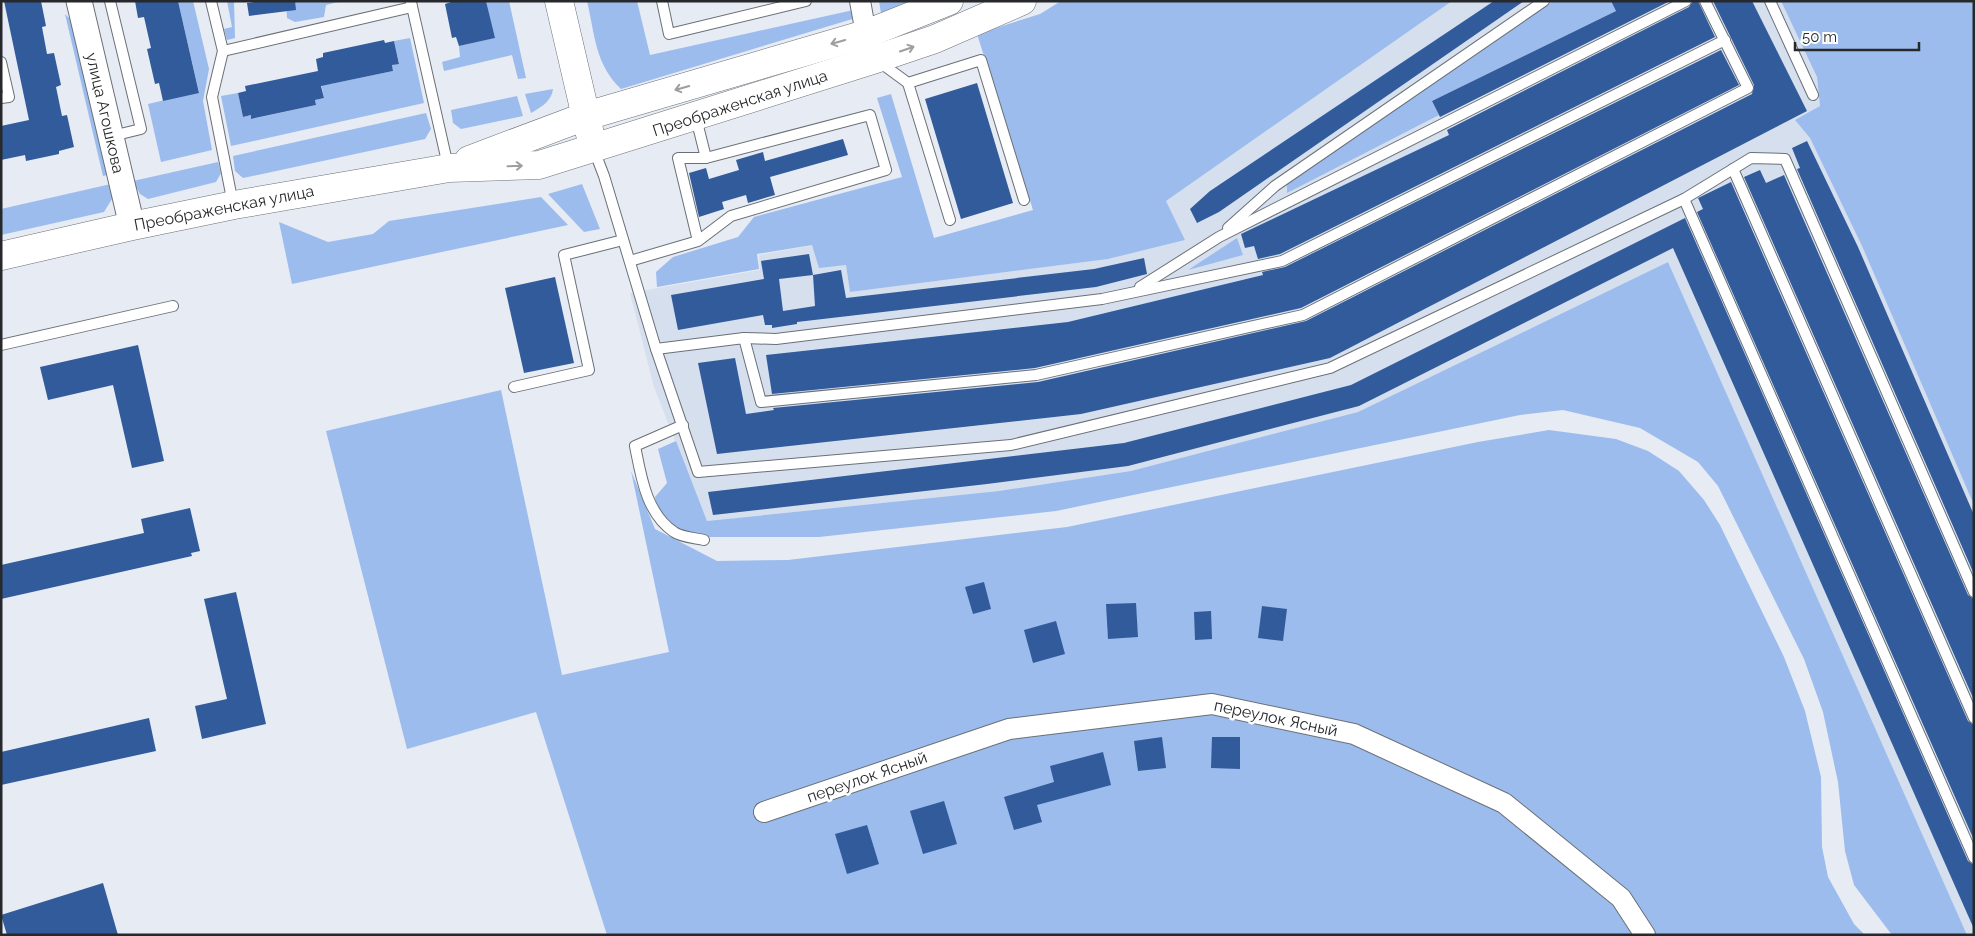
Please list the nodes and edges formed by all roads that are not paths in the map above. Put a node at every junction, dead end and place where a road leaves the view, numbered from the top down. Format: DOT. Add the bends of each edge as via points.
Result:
graph roads {
  1 [pos="79,1"];
  2 [pos="110,1"];
  3 [pos="211,1"];
  4 [pos="559,1"];
  5 [pos="662,1"];
  6 [pos="806,1"];
  7 [pos="860,1"];
  8 [pos="949,1"];
  9 [pos="1022,1"];
  10 [pos="1544,1"];
  11 [pos="1686,1"];
  12 [pos="1706,1"];
  13 [pos="1770,1"];
  14 [pos="412,4"];
  15 [pos="1724,40"];
  16 [pos="871,47"];
  17 [pos="223,52"];
  18 [pos="1,62"];
  19 [pos="908,83"];
  20 [pos="1812,94"];
  21 [pos="1,98"];
  22 [pos="586,116"];
  23 [pos="695,116"];
  24 [pos="111,136"];
  25 [pos="594,150"];
  26 [pos="706,158"];
  27 [pos="449,168"];
  28 [pos="1733,168"];
  29 [pos="1684,199"];
  30 [pos="1024,200"];
  31 [pos="234,205"];
  32 [pos="950,220"];
  33 [pos="132,226"];
  34 [pos="1219,237"];
  35 [pos="623,240"];
  36 [pos="698,241"];
  37 [pos="1,256"];
  38 [pos="630,261"];
  39 [pos="1133,291"];
  40 [pos="173,306"];
  41 [pos="744,338"];
  42 [pos="1,345"];
  43 [pos="656,348"];
  44 [pos="514,386"];
  45 [pos="683,425"];
  46 [pos="704,540"];
  47 [pos="1974,592"];
  48 [pos="1974,718"];
  49 [pos="764,812"];
  50 [pos="1974,858"];
  51 [pos="1645,935"];
  1 -- 24 [label="street, улица Агошкова"];
  2 -- 24 [label="lane" via="141,129"];
  3 -- 17 [label="lane"];
  4 -- 22 [label="main road"];
  5 -- 6 [label="lane" via="669,34"];
  7 -- 16 [label="street"];
  8 -- 16 [label="main road, Преображенская улица"];
  16 -- 9 [label="main road, Преображенская улица, one-way" via="935,39"];
  10 -- 34 [label="lane" via="1275,186"];
  11 -- 34 [label="lane"];
  12 -- 15 [label="lane"];
  13 -- 20 [label="lane"];
  14 -- 17 [label="lane"];
  14 -- 27 [label="lane"];
  15 -- 39 [label="lane" via="1282,261"];
  15 -- 41 [label="lane" via="1748,88 1303,315 1036,375 761,402"];
  16 -- 19 [label="lane"];
  16 -- 22 [label="main road, Преображенская улица, one-way"];
  16 -- 23 [label="main road, Преображенская улица"];
  17 -- 31 [label="lane" via="212,98"];
  18 -- 21 [label="lane" via="9,96"];
  19 -- 30 [label="lane" via="981,60"];
  19 -- 32 [label="lane"];
  22 -- 25 [label="main road"];
  22 -- 27 [label="main road, Преображенская улица"];
  23 -- 25 [label="main road, Преображенская улица"];
  23 -- 26 [label="lane"];
  24 -- 33 [label="street, улица Агошкова"];
  27 -- 25 [label="main road, Преображенская улица, one-way" via="539,165"];
  25 -- 35 [label="lane"];
  26 -- 36 [label="lane" via="678,158"];
  26 -- 36 [label="lane" via="870,115 886,170 731,216"];
  27 -- 31 [label="main road, Преображенская улица"];
  28 -- 29 [label="lane"];
  28 -- 47 [label="lane" via="1752,158 1785,159"];
  28 -- 48 [label="lane"];
  29 -- 45 [label="lane" via="1330,368 1011,445 698,472"];
  29 -- 50 [label="lane"];
  31 -- 33 [label="main road, Преображенская улица"];
  33 -- 37 [label="main road, Преображенская улица"];
  34 -- 39 [label="lane"];
  35 -- 38 [label="lane"];
  35 -- 44 [label="lane" via="564,255 590,370"];
  36 -- 38 [label="lane"];
  38 -- 43 [label="lane"];
  39 -- 41 [label="lane" via="1102,299 776,339"];
  40 -- 42 [label="lane"];
  41 -- 43 [label="lane"];
  43 -- 45 [label="lane"];
  45 -- 46 [label="lane" via="635,446 643,488 655,512 674,533"];
  49 -- 51 [label="street, переулок Ясный" via="1010,729 1212,704 1354,734 1504,803 1621,898"];
}
